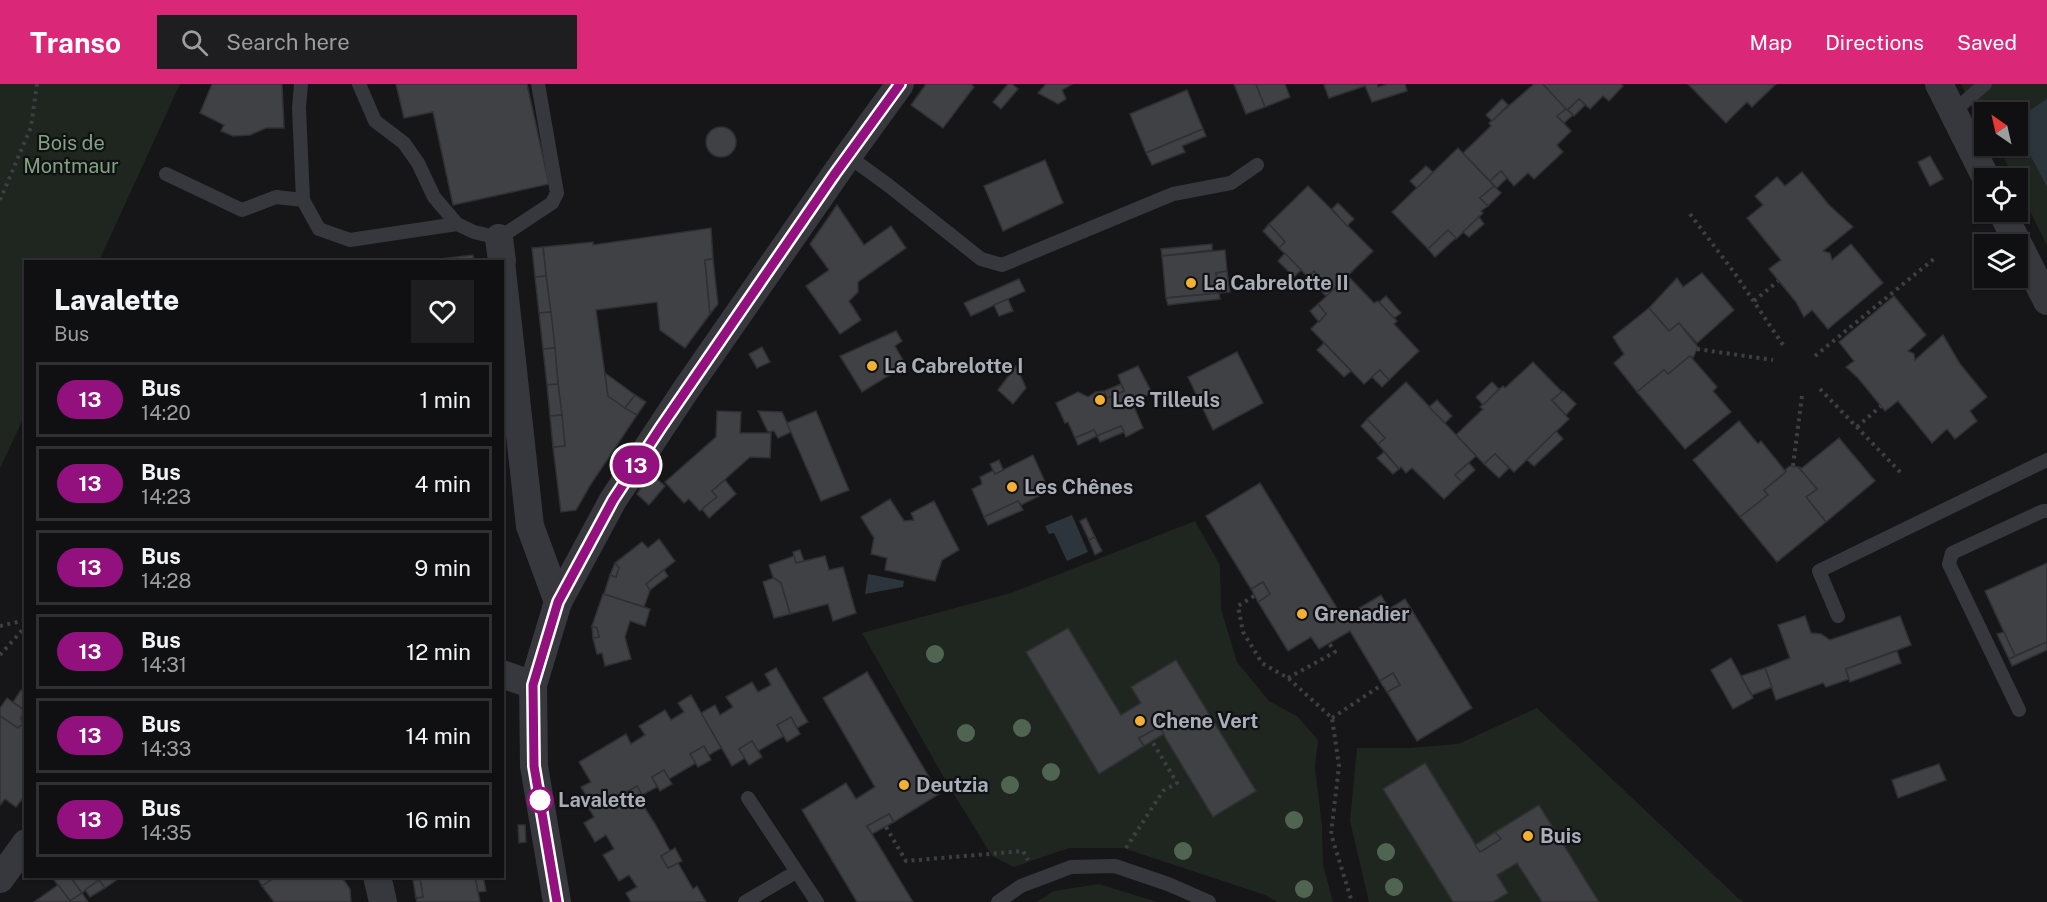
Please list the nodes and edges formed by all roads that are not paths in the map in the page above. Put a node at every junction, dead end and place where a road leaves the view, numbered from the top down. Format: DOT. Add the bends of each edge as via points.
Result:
graph roads {
  1 [pos="301,84"];
  2 [pos="359,84"];
  3 [pos="538,84"];
  4 [pos="900,84"];
  5 [pos="1939,84"];
  6 [pos="1985,84"];
  7 [pos="1953,111"];
  8 [pos="848,156"];
  9 [pos="1257,165"];
  10 [pos="1981,168"];
  11 [pos="166,174"];
  12 [pos="303,200"];
  13 [pos="2007,222"];
  14 [pos="457,224"];
  15 [pos="500,249"];
  16 [pos="504,288"];
  17 [pos="2047,301"];
  18 [pos="2047,460"];
  19 [pos="2047,511"];
  20 [pos="558,602"];
  21 [pos="1838,616"];
  22 [pos="504,675"];
  23 [pos="533,685"];
  24 [pos="2019,710"];
  25 [pos="748,798"];
  26 [pos="24,846"];
  27 [pos="796,872"];
  28 [pos="377,878"];
  29 [pos="0,879"];
  30 [pos="383,902"];
  31 [pos="557,902"];
  32 [pos="745,902"];
  33 [pos="817,902"];
  34 [pos="998,902"];
  35 [pos="1209,902"];
  1 -- 12 [label="lane"];
  2 -- 14 [label="lane" via="375,121 404,143 434,197"];
  3 -- 15 [label="lane" via="557,193 552,203"];
  4 -- 8 [label="street"];
  5 -- 7 [label="street"];
  6 -- 7 [label="lane"];
  7 -- 10 [label="street"];
  8 -- 9 [label="lane" via="981,259 1002,265 1173,194 1231,183"];
  8 -- 20 [label="street" via="613,500"];
  11 -- 12 [label="lane" via="242,210 276,197"];
  12 -- 14 [label="lane" via="319,229 351,240"];
  13 -- 17 [label="street"];
  14 -- 15 [label="lane"];
  16 -- 20 [label="street" via="530,526"];
  18 -- 21 [label="lane" via="1819,571"];
  19 -- 24 [label="lane" via="1952,553 1949,564"];
  20 -- 23 [label="street"];
  22 -- 23 [label="street"];
  23 -- 31 [label="street" via="534,766"];
  25 -- 27 [label="lane"];
  26 -- 29 [label="street"];
  27 -- 32 [label="lane"];
  27 -- 33 [label="lane"];
  28 -- 30 [label="street"];
  34 -- 35 [label="lane" via="1021,886 1071,867 1115,866"];
}
